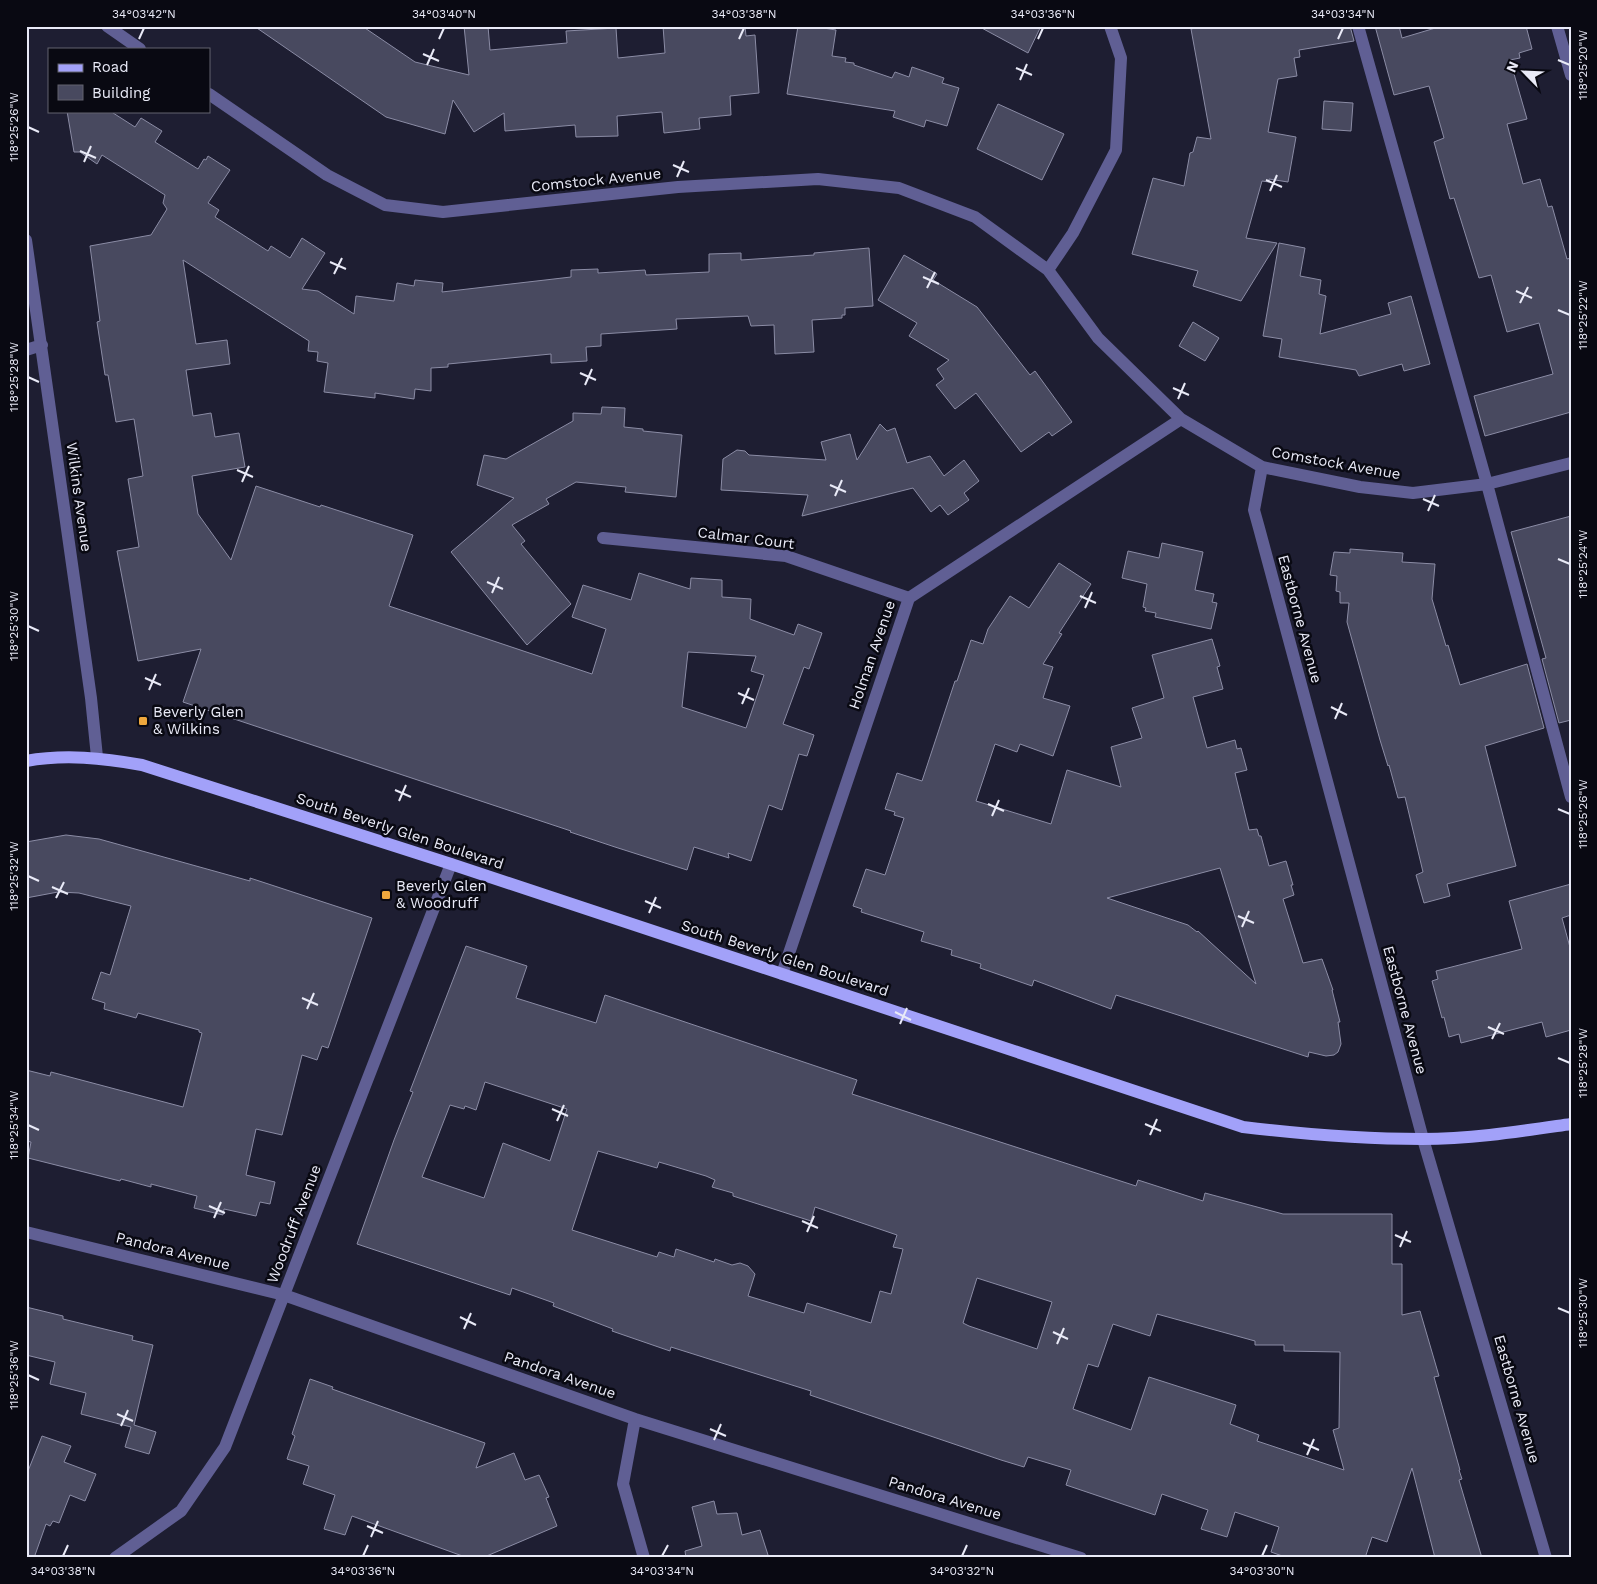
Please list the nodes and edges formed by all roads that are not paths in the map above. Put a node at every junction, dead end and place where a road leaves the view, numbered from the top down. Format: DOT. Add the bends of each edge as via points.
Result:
graph roads {
  1 [pos="107,26"];
  2 [pos="1110,26"];
  3 [pos="1358,26"];
  4 [pos="1557,26"];
  5 [pos="139,48"];
  6 [pos="1571,75"];
  7 [pos="210,95"];
  8 [pos="26,240"];
  9 [pos="1048,270"];
  10 [pos="42,345"];
  11 [pos="26,350"];
  12 [pos="1181,420"];
  13 [pos="1571,463"];
  14 [pos="1262,466"];
  15 [pos="1487,484"];
  16 [pos="603,538"];
  17 [pos="909,598"];
  18 [pos="98,758"];
  19 [pos="26,761"];
  20 [pos="1571,797"];
  21 [pos="452,864"];
  22 [pos="782,974"];
  23 [pos="1571,1124"];
  24 [pos="1423,1139"];
  25 [pos="26,1232"];
  26 [pos="284,1295"];
  27 [pos="635,1419"];
  28 [pos="115,1558"];
  29 [pos="644,1558"];
  30 [pos="1081,1558"];
  31 [pos="1546,1558"];
  1 -- 5 [label="street"];
  2 -- 9 [label="street" via="1121,58 1116,150 1073,234"];
  3 -- 15 [label="street"];
  4 -- 6 [label="street"];
  7 -- 9 [label="street, Comstock Avenue" via="327,175 385,205 443,212 678,187 818,179 899,188 975,217"];
  8 -- 10 [label="street, Wilkins Avenue"];
  9 -- 12 [label="street, Comstock Avenue" via="1098,338"];
  10 -- 11 [label="street"];
  10 -- 18 [label="street, Wilkins Avenue"];
  12 -- 14 [label="street, Comstock Avenue"];
  12 -- 17 [label="street, Holman Avenue"];
  13 -- 15 [label="street, Comstock Avenue"];
  14 -- 15 [label="street, Comstock Avenue" via="1360,487 1413,493"];
  14 -- 24 [label="street, Eastborne Avenue" via="1254,510"];
  15 -- 20 [label="street"];
  16 -- 17 [label="street, Calmar Court" via="786,556"];
  17 -- 22 [label="street, Holman Avenue"];
  18 -- 19 [label="main road, South Beverly Glen Boulevard"];
  18 -- 21 [label="main road, South Beverly Glen Boulevard" via="142,765"];
  21 -- 22 [label="main road, South Beverly Glen Boulevard"];
  21 -- 26 [label="street, Woodruff Avenue"];
  22 -- 24 [label="main road, South Beverly Glen Boulevard" via="1243,1127 1311,1135"];
  23 -- 24 [label="main road, South Beverly Glen Boulevard" via="1506,1134"];
  24 -- 31 [label="street, Eastborne Avenue"];
  25 -- 26 [label="street, Pandora Avenue"];
  26 -- 27 [label="street, Pandora Avenue"];
  26 -- 28 [label="street, Woodruff Avenue" via="225,1447 181,1511"];
  27 -- 29 [label="street" via="623,1484"];
  27 -- 30 [label="street, Pandora Avenue"];
}
